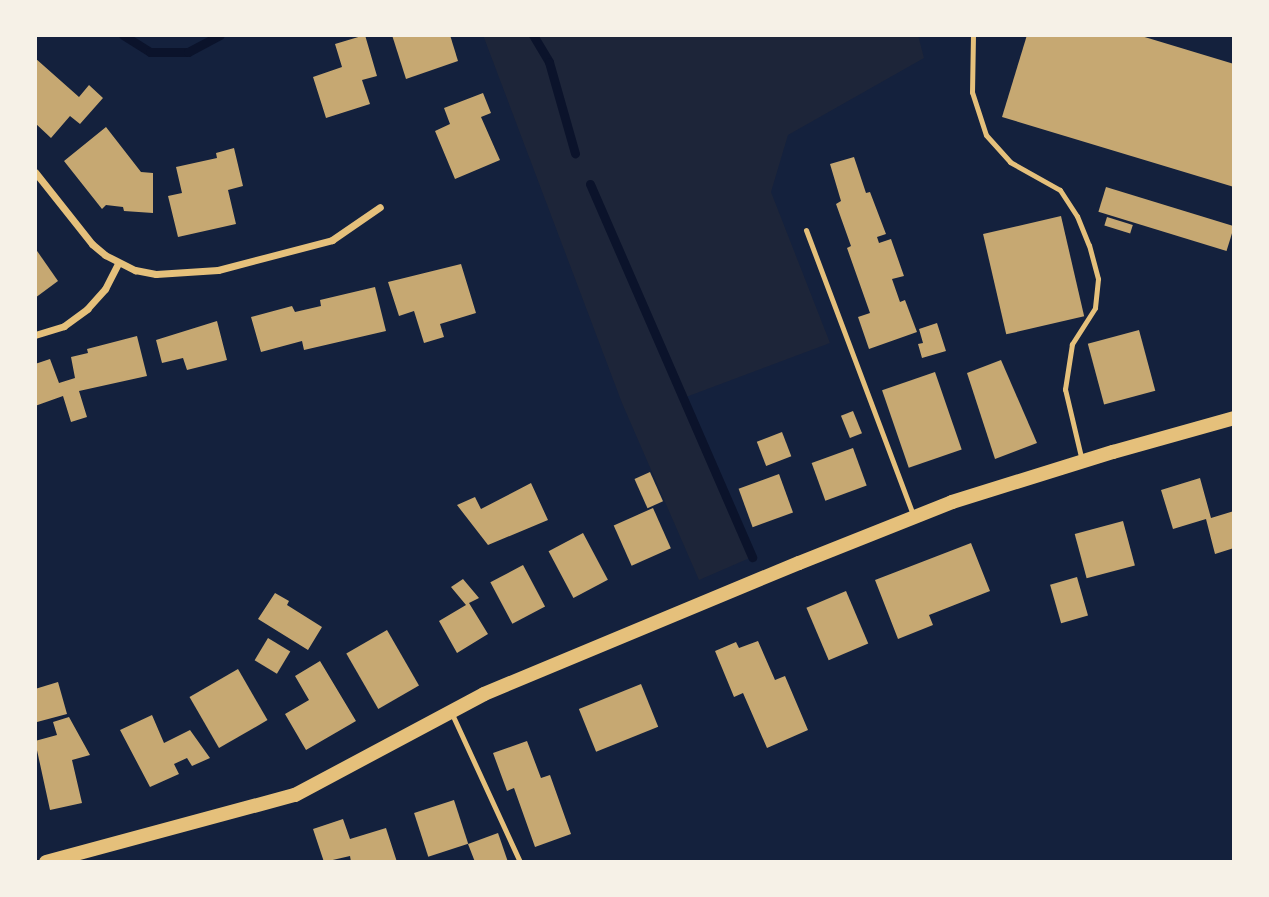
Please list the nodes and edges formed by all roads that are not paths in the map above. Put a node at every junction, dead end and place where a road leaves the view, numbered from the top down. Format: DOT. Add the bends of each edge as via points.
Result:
graph roads {
  1 [pos="973,35"];
  2 [pos="35,172"];
  3 [pos="380,207"];
  4 [pos="806,230"];
  5 [pos="118,264"];
  6 [pos="35,335"];
  7 [pos="1234,418"];
  8 [pos="1082,461"];
  9 [pos="914,518"];
  10 [pos="451,711"];
  11 [pos="46,862"];
  12 [pos="520,862"];
  1 -- 8 [label="lane" via="972,92 986,135 1010,162 1060,190 1077,216 1098,279 1095,308 1072,344 1065,389"];
  2 -- 5 [label="street" via="92,244"];
  3 -- 5 [label="street" via="332,240 218,270 156,274"];
  4 -- 9 [label="lane"];
  5 -- 6 [label="street" via="87,309 64,326"];
  7 -- 8 [label="main road"];
  8 -- 9 [label="main road"];
  9 -- 10 [label="main road"];
  10 -- 11 [label="main road" via="295,795"];
  10 -- 12 [label="lane"];
}
